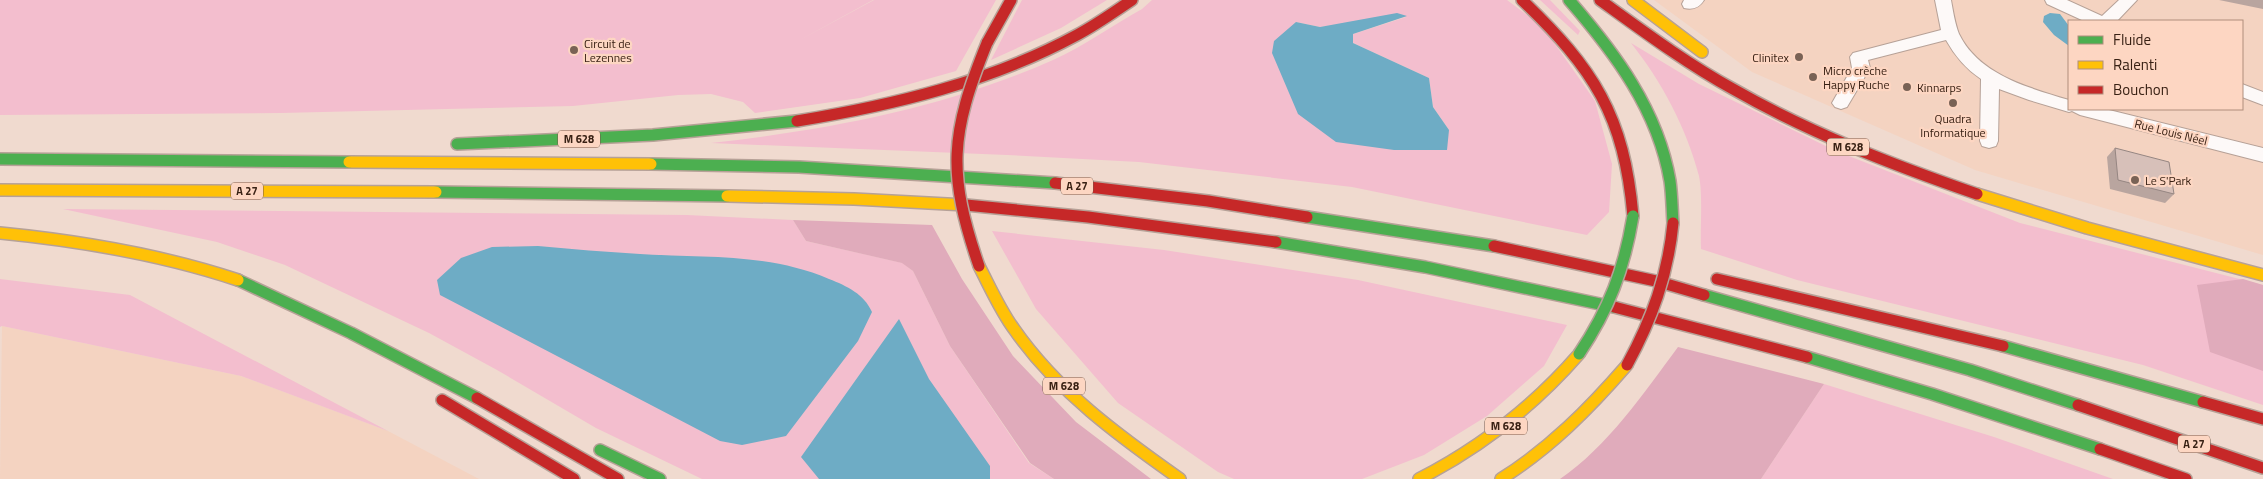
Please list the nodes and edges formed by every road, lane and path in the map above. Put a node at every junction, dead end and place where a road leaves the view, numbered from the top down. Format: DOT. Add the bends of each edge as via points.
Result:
graph roads {
  1 [pos="1011,0"];
  2 [pos="1132,0"];
  3 [pos="1522,0"];
  4 [pos="1569,0"];
  5 [pos="1600,0"];
  6 [pos="1633,0"];
  7 [pos="1943,0"];
  8 [pos="2053,0"];
  9 [pos="2129,0"];
  10 [pos="2096,20"];
  11 [pos="2108,20"];
  12 [pos="1951,33"];
  13 [pos="1708,56"];
  14 [pos="1990,76"];
  15 [pos="2243,90"];
  16 [pos="2263,100"];
  17 [pos="1841,103"];
  18 [pos="2068,106"];
  19 [pos="2084,110"];
  20 [pos="1838,128"];
  21 [pos="1989,141"];
  22 [pos="441,145"];
  23 [pos="246,149"];
  24 [pos="0,154"];
  25 [pos="2263,156"];
  26 [pos="0,159"];
  27 [pos="0,190"];
  28 [pos="1114,190"];
  29 [pos="1249,196"];
  30 [pos="0,233"];
  31 [pos="2123,238"];
  32 [pos="1608,254"];
  33 [pos="1635,260"];
  34 [pos="1653,264"];
  35 [pos="1682,271"];
  36 [pos="2263,275"];
  37 [pos="1710,277"];
  38 [pos="259,289"];
  39 [pos="365,327"];
  40 [pos="368,355"];
  41 [pos="434,395"];
  42 [pos="2263,420"];
  43 [pos="590,445"];
  44 [pos="2263,468"];
  45 [pos="574,479"];
  46 [pos="618,479"];
  47 [pos="660,479"];
  48 [pos="1180,479"];
  49 [pos="1419,479"];
  50 [pos="1501,479"];
  51 [pos="2186,479"];
  1 -- 48 [label="highway, M 628, bridge" via="987,43 968,90 955,154 955,183 961,213 979,266 1020,338 1051,372 1098,417"];
  2 -- 22 [label="highway, M 628" via="1076,35 1005,69 944,90 859,111 733,130"];
  3 -- 49 [label="highway, M 628, bridge" via="1576,53 1604,95 1614,117 1634,194 1630,245 1618,289 1607,314 1551,387 1526,411 1466,454"];
  4 -- 50 [label="highway, bridge" via="1605,40 1645,102 1670,182 1672,255 1660,302 1627,365 1596,403 1556,439"];
  5 -- 31 [label="highway, M 628" via="1690,66 1823,136 1931,180"];
  6 -- 13 [label="highway"];
  7 -- 12 [label="street"];
  8 -- 10 [label="street"];
  9 -- 11 [label="street"];
  12 -- 14 [label="street" via="1966,57"];
  12 -- 17 [label="street" via="1859,57 1860,68"];
  14 -- 18 [label="street" via="2038,98"];
  14 -- 21 [label="street"];
  15 -- 16 [label="street"];
  19 -- 25 [label="street, Rue Louis Néel"];
  20 -- 31 [label="highway, M 628" via="1912,161"];
  23 -- 24 [label="highway"];
  26 -- 28 [label="highway, A 27" via="750,166 969,176"];
  27 -- 51 [label="highway, A 27" via="765,196 948,204 1194,230 1430,268 1672,321 1954,400"];
  28 -- 29 [label="highway" via="1155,188"];
  28 -- 44 [label="highway, A 27" via="1208,201 1488,245 1656,281 1970,370"];
  30 -- 38 [label="highway" via="96,244 151,255 226,275"];
  31 -- 36 [label="highway, M 628"];
  32 -- 33 [label="highway"];
  34 -- 35 [label="highway"];
  37 -- 42 [label="highway" via="2093,369"];
  38 -- 39 [label="highway"];
  38 -- 40 [label="highway"];
  38 -- 46 [label="highway" via="402,357"];
  41 -- 45 [label="highway"];
  43 -- 47 [label="highway"];
}
